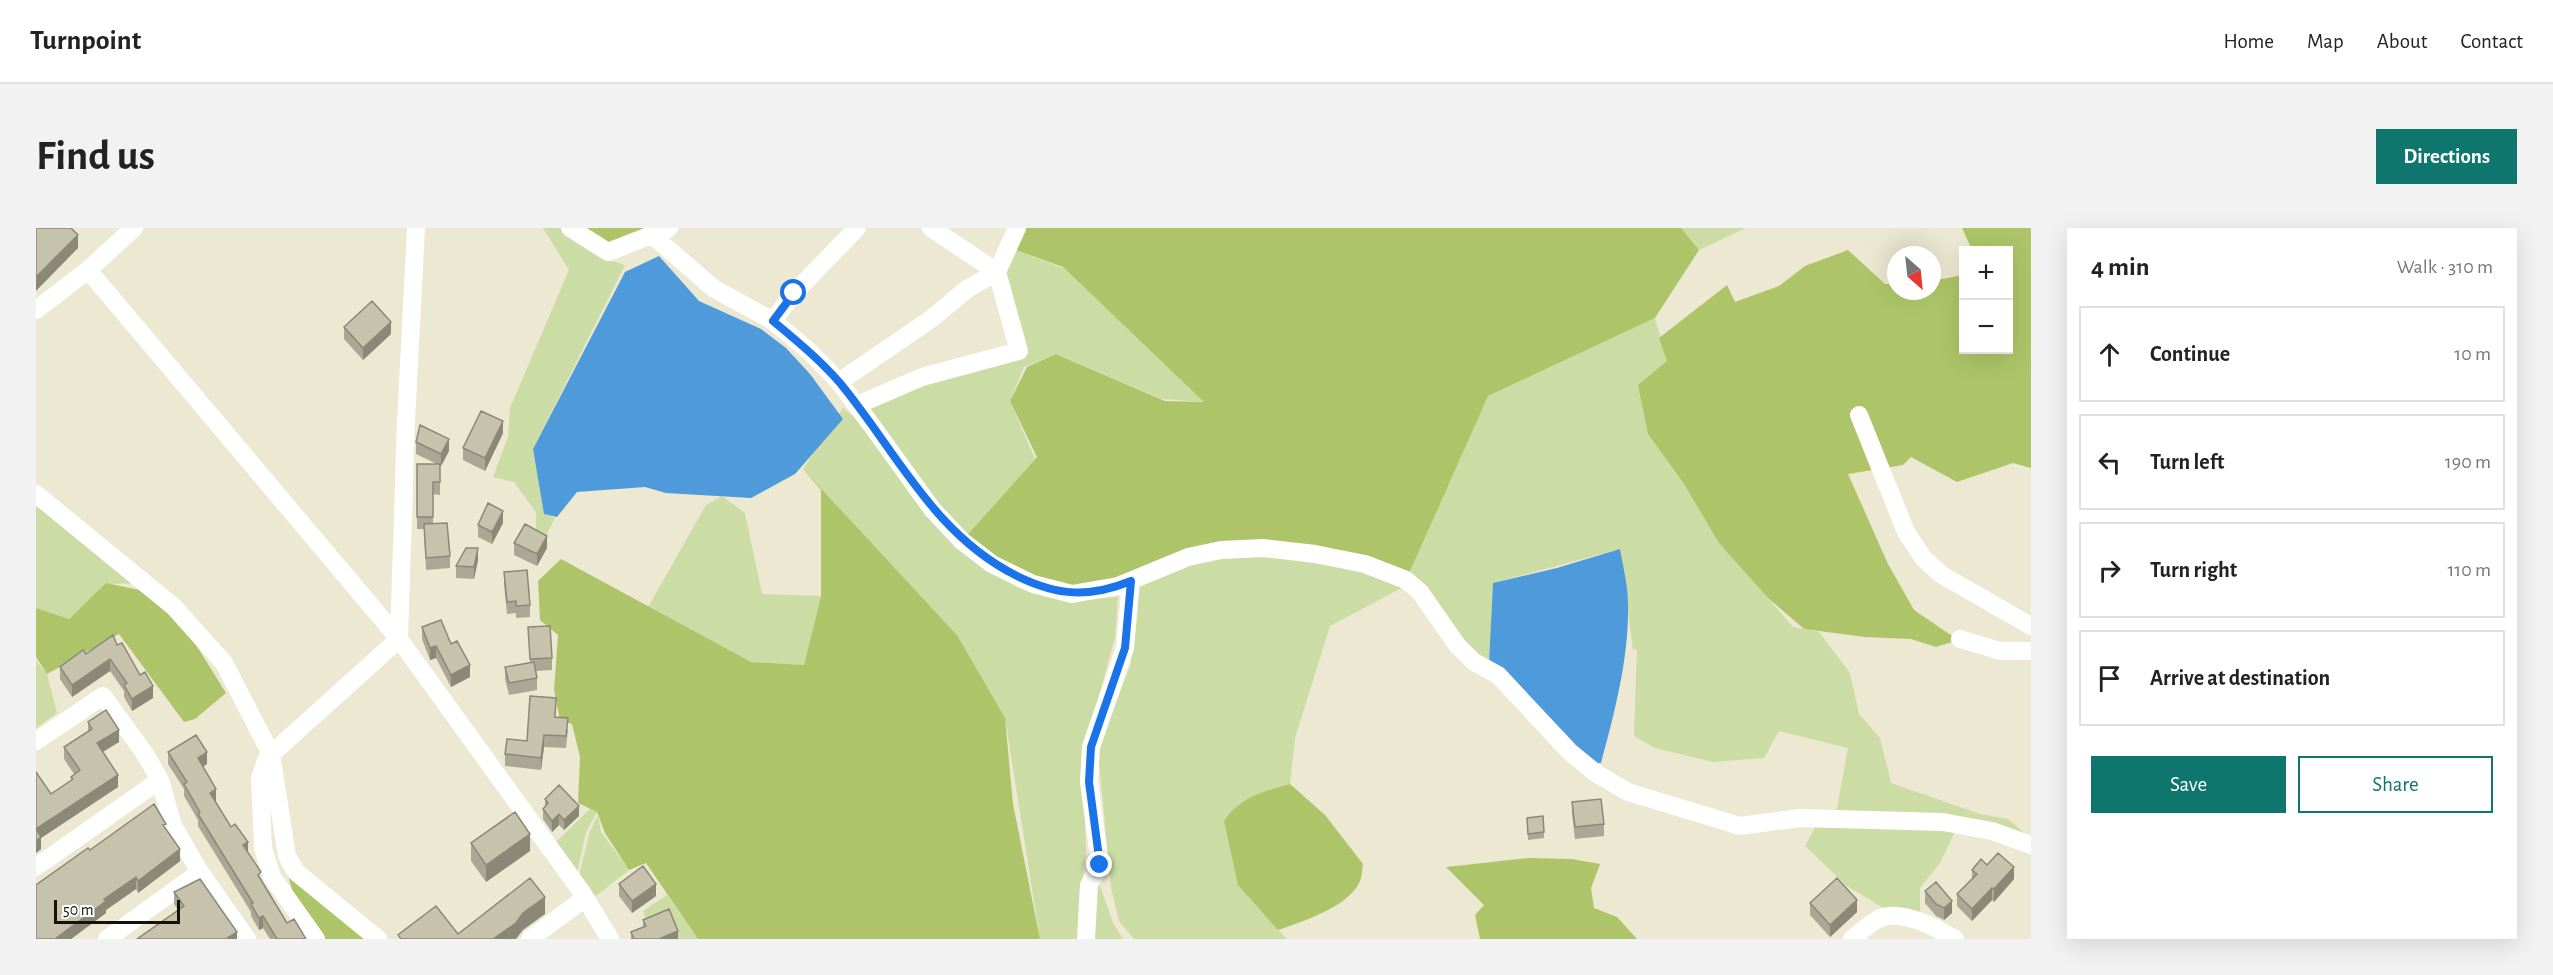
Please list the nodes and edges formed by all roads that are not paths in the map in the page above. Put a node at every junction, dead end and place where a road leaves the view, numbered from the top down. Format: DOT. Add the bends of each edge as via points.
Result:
graph roads {
  1 [pos="134,228"];
  2 [pos="416,228"];
  3 [pos="570,228"];
  4 [pos="857,228"];
  5 [pos="931,228"];
  6 [pos="1017,228"];
  7 [pos="661,232"];
  8 [pos="88,270"];
  9 [pos="996,273"];
  10 [pos="36,310"];
  11 [pos="773,321"];
  12 [pos="839,382"];
  13 [pos="857,405"];
  14 [pos="1859,415"];
  15 [pos="36,494"];
  16 [pos="1131,581"];
  17 [pos="2031,626"];
  18 [pos="399,639"];
  19 [pos="1960,639"];
  20 [pos="2031,651"];
  21 [pos="36,741"];
  22 [pos="271,754"];
  23 [pos="160,780"];
  24 [pos="2031,845"];
  25 [pos="36,867"];
  26 [pos="200,872"];
  27 [pos="585,898"];
  28 [pos="107,939"];
  29 [pos="248,939"];
  30 [pos="316,939"];
  31 [pos="378,939"];
  32 [pos="530,939"];
  33 [pos="610,939"];
  34 [pos="1086,939"];
  35 [pos="1852,939"];
  36 [pos="1955,939"];
  1 -- 8 [label="street"];
  2 -- 18 [label="street"];
  3 -- 7 [label="street" via="608,252"];
  4 -- 11 [label="street" via="794,293"];
  5 -- 9 [label="street"];
  6 -- 9 [label="street"];
  7 -- 11 [label="street" via="713,288"];
  8 -- 10 [label="street"];
  8 -- 18 [label="street"];
  9 -- 12 [label="street" via="967,289 931,319"];
  9 -- 13 [label="street" via="1019,351 922,377"];
  11 -- 12 [label="street"];
  12 -- 13 [label="street"];
  13 -- 16 [label="street" via="932,509 962,541 992,564 1033,584 1072,594"];
  14 -- 17 [label="street" via="1906,532 1924,559 1942,575"];
  15 -- 22 [label="street" via="174,606 224,663"];
  16 -- 24 [label="street" via="1188,557 1221,549 1263,548 1365,564 1406,580 1420,592 1457,645 1474,662 1498,675 1570,752 1596,774 1628,792 1740,826 1800,818 1943,822 1992,831"];
  16 -- 34 [label="street" via="1125,648 1091,747 1089,782 1100,865 1089,885"];
  18 -- 22 [label="street"];
  18 -- 27 [label="street"];
  19 -- 20 [label="street" via="2000,651"];
  21 -- 23 [label="street" via="103,696"];
  22 -- 30 [label="street" via="260,778 263,848 272,877"];
  22 -- 31 [label="street" via="287,856 296,872"];
  23 -- 25 [label="street"];
  23 -- 26 [label="street" via="173,826"];
  26 -- 28 [label="street"];
  26 -- 29 [label="street"];
  27 -- 32 [label="street"];
  27 -- 33 [label="street"];
  35 -- 36 [label="street" via="1883,917 1909,918"];
}
